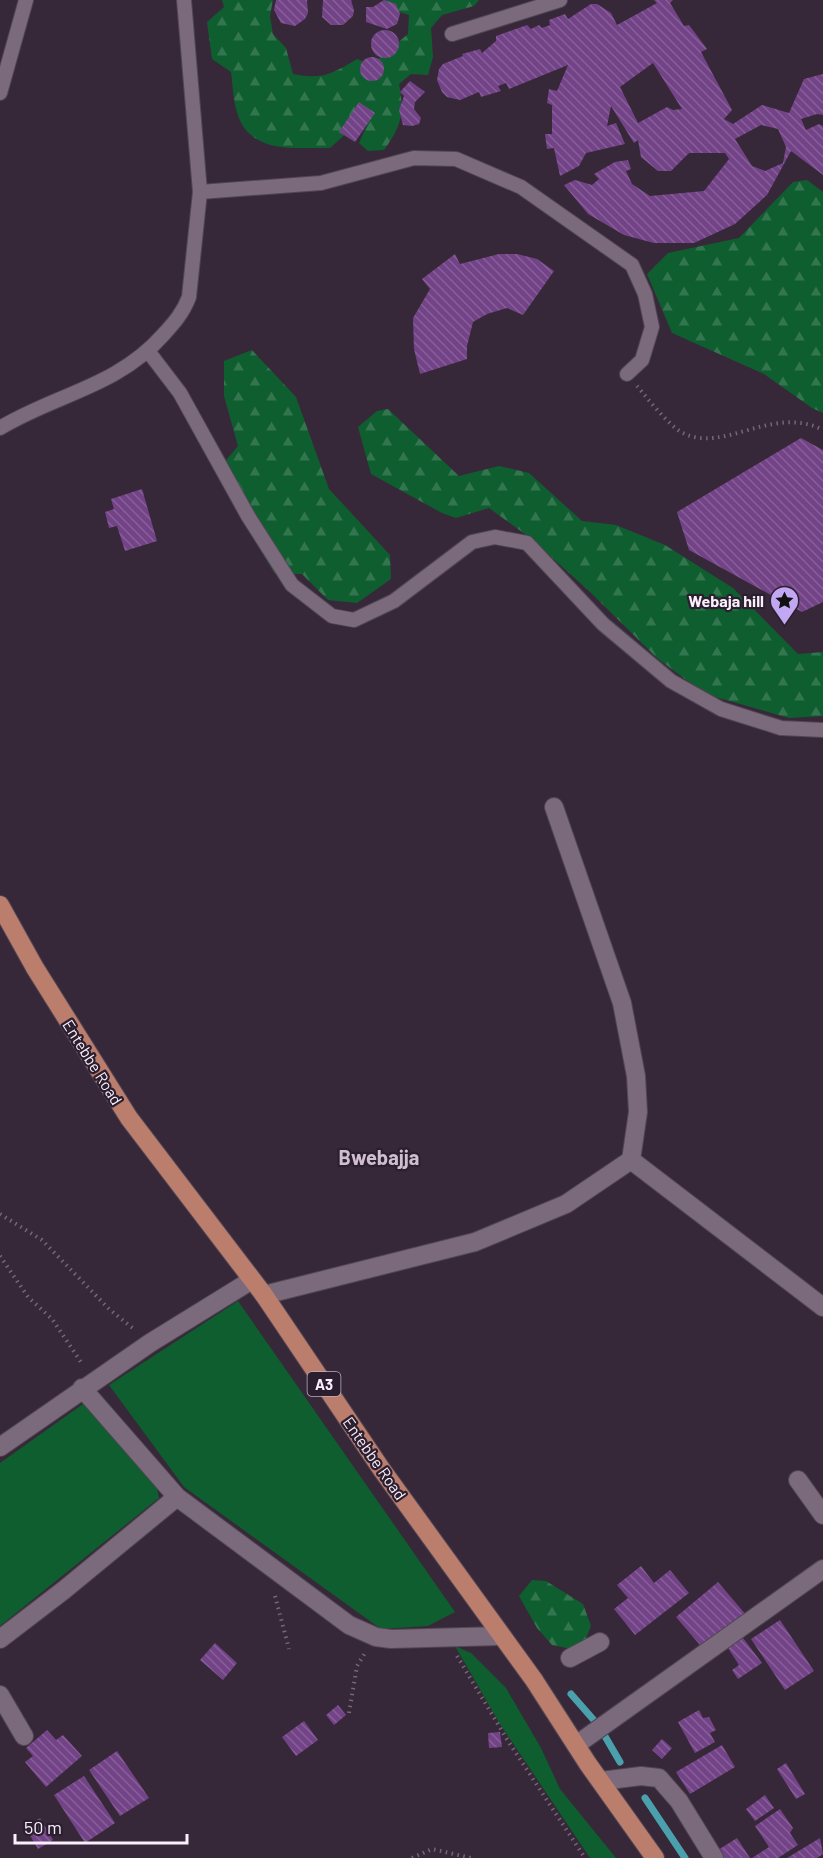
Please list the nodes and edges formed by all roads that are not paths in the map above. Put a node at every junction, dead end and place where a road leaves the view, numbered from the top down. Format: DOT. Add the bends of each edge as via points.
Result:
graph roads {
  1 [pos="26,0"];
  2 [pos="184,0"];
  3 [pos="560,0"];
  4 [pos="452,34"];
  5 [pos="0,93"];
  6 [pos="200,192"];
  7 [pos="148,351"];
  8 [pos="627,374"];
  9 [pos="0,428"];
  10 [pos="823,730"];
  11 [pos="554,807"];
  12 [pos="0,905"];
  13 [pos="631,1160"];
  14 [pos="252,1280"];
  15 [pos="264,1295"];
  16 [pos="823,1307"];
  17 [pos="88,1385"];
  18 [pos="0,1447"];
  19 [pos="798,1480"];
  20 [pos="177,1497"];
  21 [pos="823,1515"];
  22 [pos="823,1569"];
  23 [pos="500,1636"];
  24 [pos="0,1639"];
  25 [pos="600,1642"];
  26 [pos="570,1658"];
  27 [pos="0,1695"];
  28 [pos="24,1736"];
  29 [pos="576,1745"];
  30 [pos="601,1781"];
  31 [pos="655,1858"];
  32 [pos="714,1858"];
  1 -- 5 [label="lane"];
  2 -- 6 [label="lane"];
  3 -- 4 [label="lane"];
  6 -- 7 [label="lane" via="189,297 184,311"];
  6 -- 8 [label="lane" via="321,183 414,158 456,159 520,187 632,265 645,294 652,327 642,360"];
  7 -- 9 [label="lane" via="100,383"];
  7 -- 10 [label="lane" via="180,393 248,516 292,585 332,616 354,620 394,601 472,542 495,537 527,543 603,624 671,681 721,709 781,728"];
  11 -- 13 [label="street" via="622,1003 636,1076 638,1112"];
  12 -- 14 [label="main road, Entebbe Road / A3" via="34,968 129,1118"];
  13 -- 15 [label="street" via="566,1204 506,1231"];
  13 -- 16 [label="street"];
  14 -- 15 [label="main road, Entebbe Road / A3"];
  14 -- 17 [label="street"];
  15 -- 23 [label="main road, Entebbe Road / A3"];
  17 -- 18 [label="street"];
  17 -- 20 [label="street"];
  19 -- 21 [label="street"];
  20 -- 23 [label="street" via="349,1625 376,1637 415,1641"];
  20 -- 24 [label="street"];
  22 -- 29 [label="street"];
  23 -- 29 [label="main road, Entebbe Road / A3"];
  25 -- 26 [label="street"];
  27 -- 28 [label="street"];
  29 -- 30 [label="main road, Entebbe Road / A3"];
  30 -- 31 [label="main road, Entebbe Road / A3"];
  30 -- 32 [label="street" via="659,1778 679,1801"];
}
